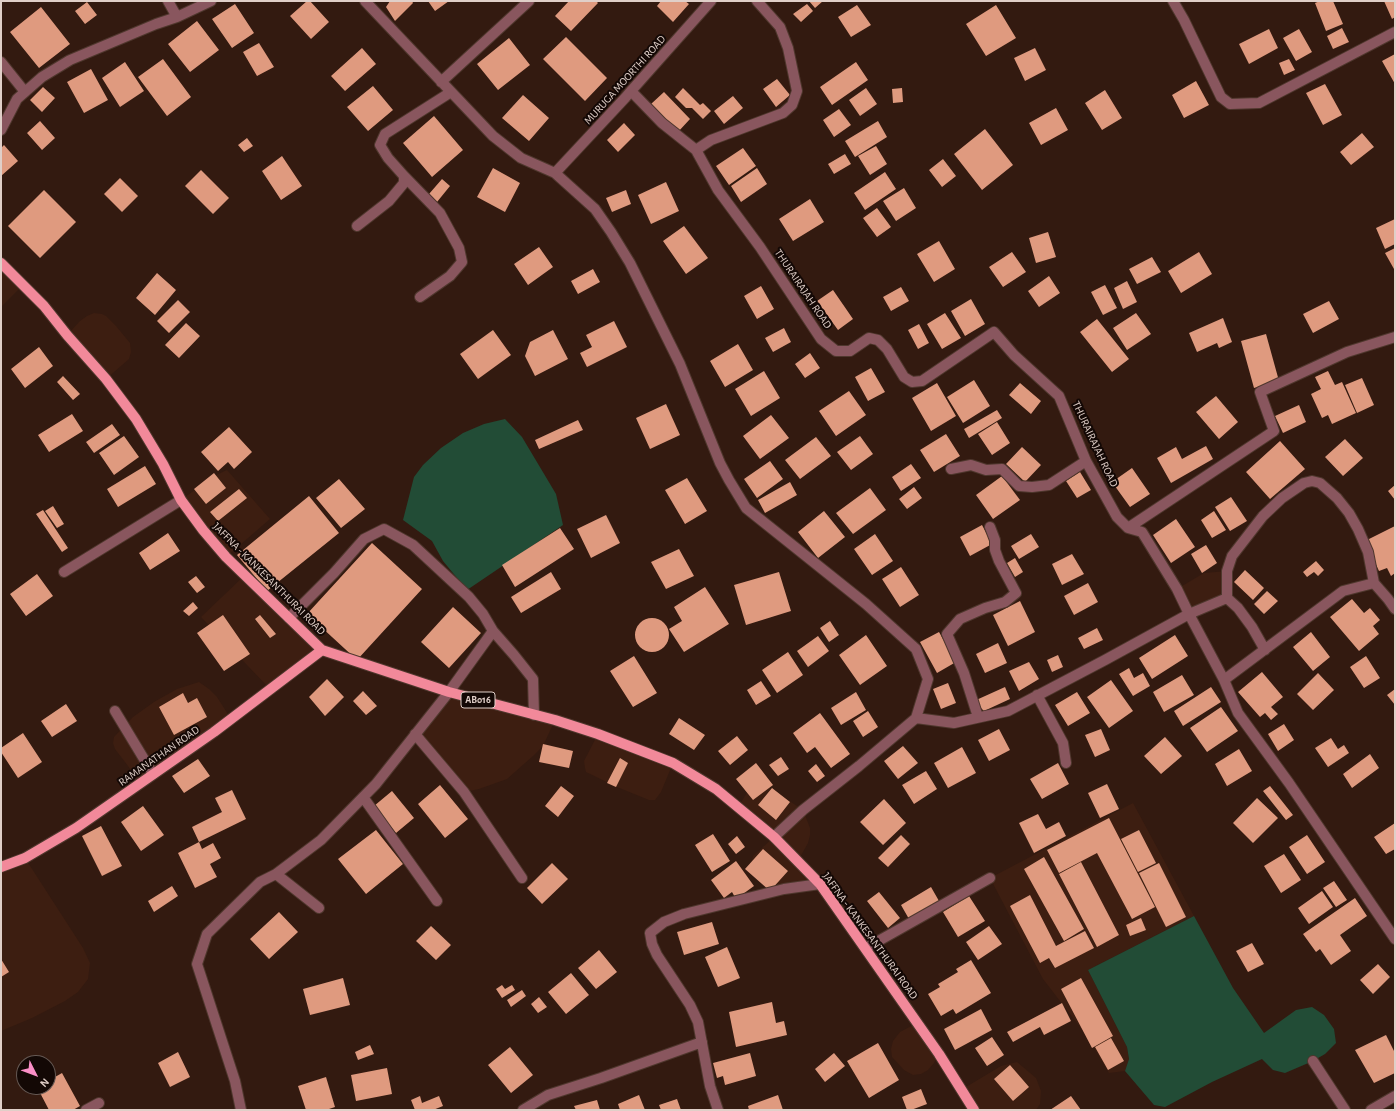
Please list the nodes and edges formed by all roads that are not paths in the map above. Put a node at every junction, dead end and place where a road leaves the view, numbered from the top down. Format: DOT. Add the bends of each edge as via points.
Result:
graph roads {
  1 [pos="168,1"];
  2 [pos="211,1"];
  3 [pos="365,1"];
  4 [pos="529,1"];
  5 [pos="711,1"];
  6 [pos="758,1"];
  7 [pos="1173,1"];
  8 [pos="178,17"];
  9 [pos="1395,32"];
  10 [pos="1,62"];
  11 [pos="441,82"];
  12 [pos="631,91"];
  13 [pos="25,92"];
  14 [pos="451,92"];
  15 [pos="1,130"];
  16 [pos="696,150"];
  17 [pos="555,173"];
  18 [pos="404,176"];
  19 [pos="357,226"];
  20 [pos="1,264"];
  21 [pos="420,297"];
  22 [pos="1395,337"];
  23 [pos="1086,461"];
  24 [pos="951,470"];
  25 [pos="181,500"];
  26 [pos="990,527"];
  27 [pos="1128,528"];
  28 [pos="64,572"];
  29 [pos="1374,583"];
  30 [pos="1227,598"];
  31 [pos="1395,609"];
  32 [pos="1189,614"];
  33 [pos="289,618"];
  34 [pos="493,631"];
  35 [pos="322,650"];
  36 [pos="1265,650"];
  37 [pos="1224,680"];
  38 [pos="449,692"];
  39 [pos="1036,695"];
  40 [pos="115,711"];
  41 [pos="534,715"];
  42 [pos="916,718"];
  43 [pos="978,718"];
  44 [pos="415,734"];
  45 [pos="1066,763"];
  46 [pos="153,774"];
  47 [pos="363,797"];
  48 [pos="774,837"];
  49 [pos="1,867"];
  50 [pos="276,874"];
  51 [pos="522,878"];
  52 [pos="990,878"];
  53 [pos="820,884"];
  54 [pos="437,901"];
  55 [pos="319,908"];
  56 [pos="1395,939"];
  57 [pos="866,948"];
  58 [pos="702,1042"];
  59 [pos="1313,1061"];
  60 [pos="1395,1096"];
  61 [pos="99,1103"];
  62 [pos="86,1110"];
  63 [pos="240,1110"];
  64 [pos="523,1110"];
  65 [pos="718,1110"];
  66 [pos="974,1110"];
  67 [pos="1345,1110"];
  68 [pos="1371,1110"];
  1 -- 8 [label="street"];
  2 -- 8 [label="street"];
  3 -- 11 [label="street"];
  4 -- 11 [label="street"];
  5 -- 12 [label="street, MURUGA MOORTHI ROAD"];
  6 -- 16 [label="street" via="780,27 788,48 797,91 792,105 783,114 711,140"];
  7 -- 9 [label="street" via="1221,97 1230,104 1259,103"];
  8 -- 13 [label="street" via="70,60 42,77"];
  10 -- 13 [label="street"];
  11 -- 14 [label="street"];
  12 -- 16 [label="street" via="662,122"];
  12 -- 17 [label="street, MURUGA MOORTHI ROAD"];
  13 -- 15 [label="street" via="17,99"];
  14 -- 17 [label="street" via="493,136 521,158"];
  14 -- 18 [label="street" via="385,134 380,145"];
  16 -- 23 [label="street, THURAIRAJAH ROAD" via="718,190 821,338 836,351 850,351 869,338 878,340 887,349 904,377 912,382 922,381 994,332 1014,355 1059,396"];
  17 -- 42 [label="street" via="595,209 630,263 680,364 720,463 746,508 866,604 916,650 928,679"];
  18 -- 19 [label="street" via="404,184 389,201"];
  18 -- 21 [label="street" via="440,213 459,248 462,262 450,276"];
  20 -- 25 [label="main road, JAFFNA - KANKESANTHURAI ROAD / AB016" via="44,306 106,379 136,419"];
  22 -- 27 [label="street" via="1347,352 1260,392 1274,431"];
  23 -- 24 [label="street" via="1049,485 1032,487 1019,486 1002,469 986,470 971,465"];
  23 -- 27 [label="street, THURAIRAJAH ROAD" via="1117,517"];
  25 -- 28 [label="street"];
  25 -- 33 [label="main road, JAFFNA - KANKESANTHURAI ROAD / AB016" via="226,557"];
  26 -- 43 [label="street" via="999,561 1016,593 1005,602 960,619 947,634 964,673"];
  27 -- 32 [label="street" via="1142,532 1177,589"];
  29 -- 30 [label="street" via="1368,552 1349,513 1320,483 1312,481 1304,483 1288,494 1262,516 1232,556 1227,571"];
  29 -- 31 [label="street"];
  29 -- 36 [label="street" via="1343,591"];
  30 -- 32 [label="street"];
  30 -- 36 [label="street" via="1252,627"];
  32 -- 37 [label="street"];
  32 -- 39 [label="street"];
  33 -- 34 [label="street" via="364,539 384,529 413,545 469,597"];
  33 -- 35 [label="main road, JAFFNA - KANKESANTHURAI ROAD / AB016"];
  34 -- 38 [label="street"];
  34 -- 41 [label="street" via="533,679"];
  35 -- 38 [label="main road, JAFFNA - KANKESANTHURAI ROAD / AB016"];
  35 -- 46 [label="main road, RAMANATHAN ROAD" via="214,732"];
  36 -- 37 [label="street"];
  37 -- 56 [label="street" via="1238,713"];
  38 -- 41 [label="main road, JAFFNA - KANKESANTHURAI ROAD / AB016"];
  38 -- 44 [label="street"];
  39 -- 43 [label="street" via="1008,711"];
  39 -- 45 [label="street" via="1063,744"];
  40 -- 46 [label="street"];
  41 -- 48 [label="main road, JAFFNA - KANKESANTHURAI ROAD / AB016" via="598,734 673,763 716,789"];
  42 -- 43 [label="street" via="954,723"];
  42 -- 48 [label="street" via="803,810"];
  44 -- 47 [label="street"];
  44 -- 51 [label="street" via="464,792"];
  46 -- 49 [label="main road, RAMANATHAN ROAD" via="76,828 25,858"];
  47 -- 50 [label="street" via="321,840"];
  47 -- 54 [label="street"];
  48 -- 53 [label="main road, JAFFNA - KANKESANTHURAI ROAD / AB016"];
  50 -- 55 [label="street"];
  50 -- 63 [label="street" via="260,882 207,934 197,964 235,1081"];
  52 -- 57 [label="street"];
  53 -- 57 [label="main road, JAFFNA - KANKESANTHURAI ROAD / AB016"];
  53 -- 58 [label="street" via="684,914 664,922 650,933 658,955 690,1005 698,1022"];
  57 -- 66 [label="main road, JAFFNA - KANKESANTHURAI ROAD / AB016"];
  58 -- 64 [label="street" via="548,1096"];
  58 -- 65 [label="street" via="710,1086"];
  59 -- 67 [label="street"];
  60 -- 68 [label="street"];
  61 -- 62 [label="street"];
}
